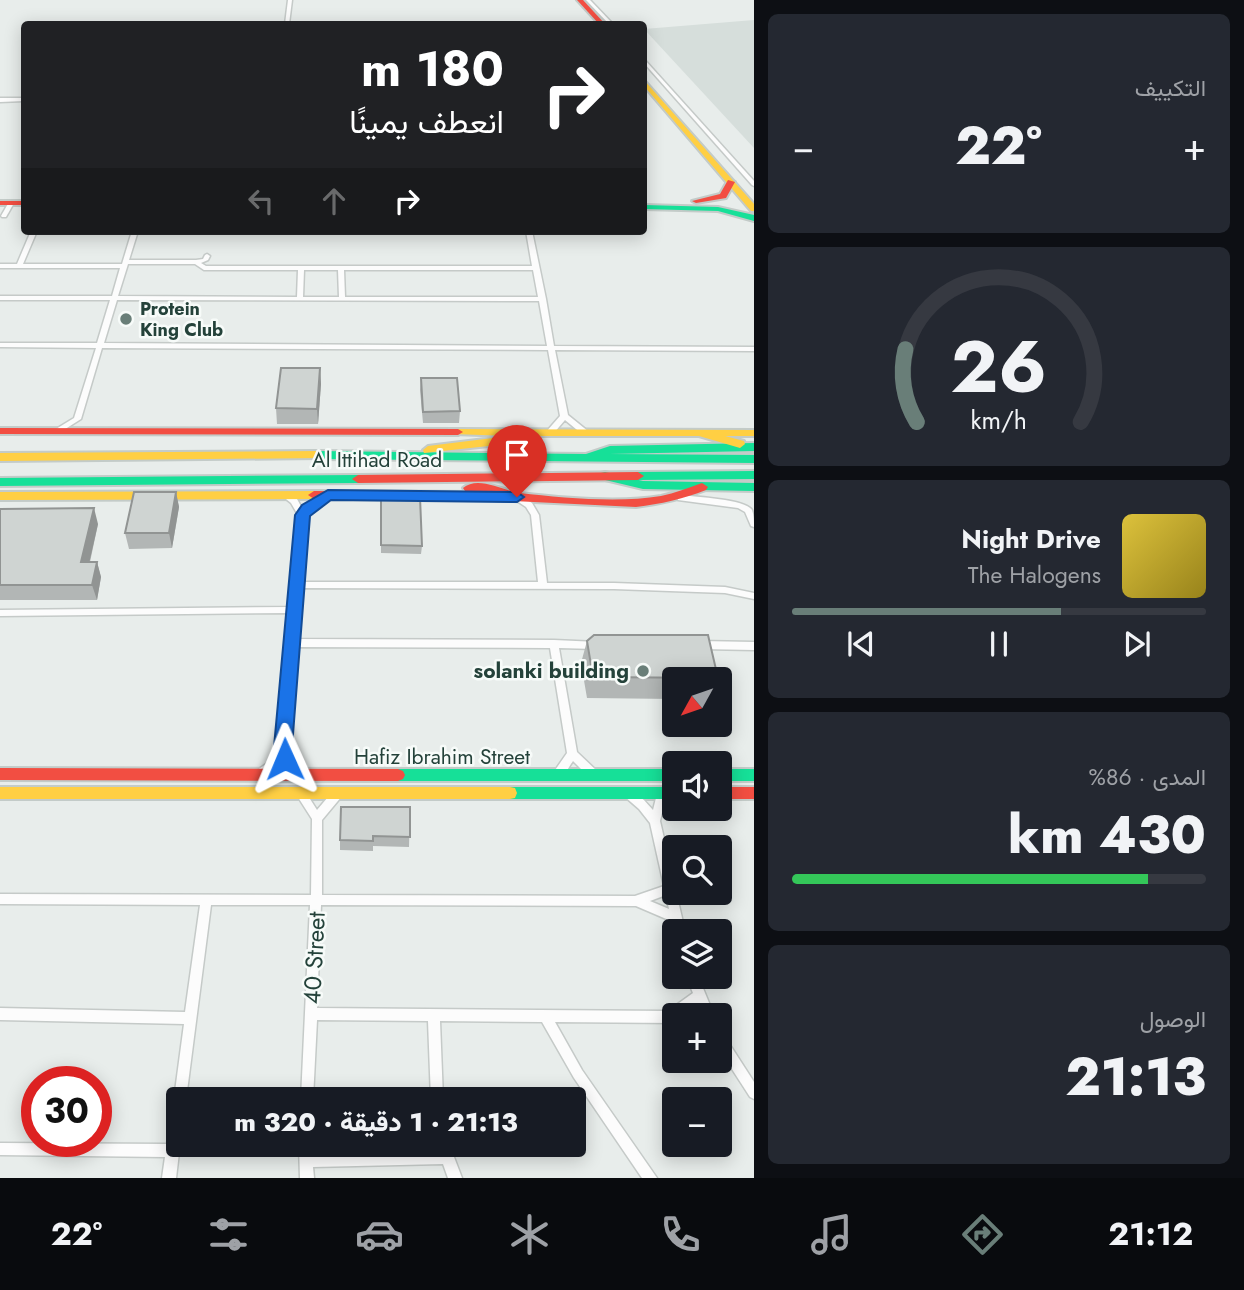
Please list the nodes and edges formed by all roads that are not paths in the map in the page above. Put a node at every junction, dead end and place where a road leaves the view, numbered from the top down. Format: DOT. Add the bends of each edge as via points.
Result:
graph roads {
  1 [pos="290,0"];
  2 [pos="573,0"];
  3 [pos="580,0"];
  4 [pos="588,0"];
  5 [pos="287,21"];
  6 [pos="591,21"];
  7 [pos="599,21"];
  8 [pos="608,21"];
  9 [pos="647,63"];
  10 [pos="647,75"];
  11 [pos="647,85"];
  12 [pos="0,100"];
  13 [pos="21,100"];
  14 [pos="731,182"];
  15 [pos="754,184"];
  16 [pos="754,197"];
  17 [pos="647,200"];
  18 [pos="9,201"];
  19 [pos="647,207"];
  20 [pos="754,209"];
  21 [pos="4,216"];
  22 [pos="754,218"];
  23 [pos="32,235"];
  24 [pos="134,235"];
  25 [pos="530,235"];
  26 [pos="207,256"];
  27 [pos="196,262"];
  28 [pos="124,264"];
  29 [pos="0,266"];
  30 [pos="19,266"];
  31 [pos="301,268"];
  32 [pos="341,268"];
  33 [pos="536,268"];
  34 [pos="0,298"];
  35 [pos="113,299"];
  36 [pos="300,299"];
  37 [pos="342,299"];
  38 [pos="543,299"];
  39 [pos="0,345"];
  40 [pos="99,345"];
  41 [pos="551,347"];
  42 [pos="754,349"];
  43 [pos="564,416"];
  44 [pos="77,419"];
  45 [pos="0,431"];
  46 [pos="59,431"];
  47 [pos="86,431"];
  48 [pos="532,432"];
  49 [pos="550,432"];
  50 [pos="585,432"];
  51 [pos="700,433"];
  52 [pos="754,433"];
  53 [pos="752,451"];
  54 [pos="410,456"];
  55 [pos="0,457"];
  56 [pos="601,475"];
  57 [pos="754,475"];
  58 [pos="433,480"];
  59 [pos="108,481"];
  60 [pos="0,482"];
  61 [pos="702,487"];
  62 [pos="754,487"];
  63 [pos="285,495"];
  64 [pos="328,495"];
  65 [pos="0,496"];
  66 [pos="156,496"];
  67 [pos="517,497"];
  68 [pos="681,498"];
  69 [pos="547,499"];
  70 [pos="302,515"];
  71 [pos="535,515"];
  72 [pos="754,524"];
  73 [pos="296,585"];
  74 [pos="543,586"];
  75 [pos="754,596"];
  76 [pos="294,610"];
  77 [pos="0,612"];
  78 [pos="291,643"];
  79 [pos="554,644"];
  80 [pos="606,645"];
  81 [pos="686,645"];
  82 [pos="753,645"];
  83 [pos="283,747"];
  84 [pos="572,754"];
  85 [pos="0,774"];
  86 [pos="594,775"];
  87 [pos="662,775"];
  88 [pos="732,775"];
  89 [pos="754,775"];
  90 [pos="257,776"];
  91 [pos="295,776"];
  92 [pos="556,776"];
  93 [pos="0,793"];
  94 [pos="338,793"];
  95 [pos="628,793"];
  96 [pos="662,793"];
  97 [pos="732,793"];
  98 [pos="754,793"];
  99 [pos="302,794"];
  100 [pos="662,806"];
  101 [pos="317,818"];
  102 [pos="655,821"];
  103 [pos="662,858"];
  104 [pos="662,891"];
  105 [pos="0,900"];
  106 [pos="206,901"];
  107 [pos="635,901"];
  108 [pos="316,902"];
  109 [pos="672,905"];
  110 [pos="675,917"];
  111 [pos="697,989"];
  112 [pos="699,996"];
  113 [pos="690,1003"];
  114 [pos="702,1003"];
  115 [pos="0,1014"];
  116 [pos="311,1014"];
  117 [pos="434,1016"];
  118 [pos="546,1017"];
  119 [pos="662,1017"];
  120 [pos="191,1018"];
  121 [pos="732,1058"];
  122 [pos="182,1087"];
  123 [pos="308,1087"];
  124 [pos="437,1087"];
  125 [pos="754,1093"];
  126 [pos="0,1149"];
  127 [pos="166,1151"];
  128 [pos="172,1157"];
  129 [pos="305,1157"];
  130 [pos="361,1157"];
  131 [pos="446,1157"];
  132 [pos="305,1161"];
  133 [pos="169,1178"];
  134 [pos="307,1178"];
  135 [pos="455,1178"];
  136 [pos="650,1178"];
  1 -- 5 [label="street"];
  2 -- 6 [label="main road"];
  3 -- 7 [label="main road"];
  4 -- 8 [label="street"];
  9 -- 15 [label="street"];
  10 -- 16 [label="main road"];
  11 -- 14 [label="main road"];
  12 -- 13 [label="street"];
  14 -- 17 [label="main road" via="727,194 715,199"];
  14 -- 20 [label="main road"];
  18 -- 21 [label="street"];
  19 -- 22 [label="main road" via="718,209"];
  23 -- 30 [label="street"];
  24 -- 28 [label="street"];
  25 -- 33 [label="street"];
  26 -- 27 [label="street"];
  27 -- 28 [label="street"];
  27 -- 31 [label="street" via="204,268"];
  28 -- 30 [label="street"];
  28 -- 35 [label="street"];
  29 -- 30 [label="street"];
  31 -- 32 [label="street"];
  31 -- 36 [label="street"];
  32 -- 33 [label="street"];
  32 -- 37 [label="street"];
  33 -- 38 [label="street"];
  34 -- 35 [label="street"];
  35 -- 36 [label="street"];
  35 -- 40 [label="street"];
  36 -- 37 [label="street"];
  37 -- 38 [label="street"];
  38 -- 41 [label="street"];
  39 -- 40 [label="street"];
  40 -- 41 [label="street"];
  40 -- 44 [label="street"];
  41 -- 42 [label="street"];
  41 -- 43 [label="street"];
  43 -- 49 [label="street"];
  43 -- 50 [label="street"];
  44 -- 46 [label="street"];
  44 -- 47 [label="street"];
  45 -- 46 [label="main road"];
  46 -- 47 [label="main road"];
  47 -- 48 [label="main road"];
  48 -- 49 [label="main road"];
  48 -- 54 [label="main road" via="504,441 447,445"];
  49 -- 50 [label="main road"];
  50 -- 51 [label="main road"];
  51 -- 52 [label="main road"];
  51 -- 53 [label="main road"];
  53 -- 54 [label="main road, Al Ittihad Road" via="588,457"];
  54 -- 55 [label="main road, Al Ittihad Road"];
  56 -- 57 [label="main road, Al Ittihad Road"];
  56 -- 58 [label="main road, Al Ittihad Road"];
  56 -- 61 [label="main road" via="642,485"];
  58 -- 59 [label="main road, Al Ittihad Road"];
  58 -- 67 [label="main road"];
  59 -- 60 [label="main road, Al Ittihad Road"];
  59 -- 66 [label="main road"];
  61 -- 62 [label="main road"];
  61 -- 68 [label="main road"];
  63 -- 64 [label="main road"];
  63 -- 66 [label="main road"];
  63 -- 70 [label="street"];
  64 -- 67 [label="main road"];
  64 -- 70 [label="street"];
  65 -- 66 [label="main road"];
  67 -- 69 [label="main road"];
  67 -- 71 [label="street"];
  68 -- 69 [label="main road"];
  68 -- 72 [label="street" via="740,505"];
  69 -- 71 [label="street"];
  70 -- 73 [label="street"];
  71 -- 74 [label="street"];
  73 -- 74 [label="street"];
  73 -- 76 [label="street"];
  74 -- 75 [label="street" via="705,589"];
  76 -- 77 [label="street"];
  76 -- 78 [label="street"];
  78 -- 79 [label="street"];
  78 -- 83 [label="street"];
  79 -- 80 [label="street"];
  79 -- 84 [label="street"];
  81 -- 82 [label="street"];
  83 -- 90 [label="street" via="273,765"];
  83 -- 91 [label="street"];
  84 -- 86 [label="street"];
  84 -- 92 [label="street"];
  85 -- 90 [label="main road, Hafiz Ibrahim Street"];
  86 -- 87 [label="main road, Hafiz Ibrahim Street"];
  86 -- 92 [label="main road, Hafiz Ibrahim Street"];
  88 -- 89 [label="main road"];
  90 -- 91 [label="main road, Hafiz Ibrahim Street"];
  91 -- 92 [label="main road, Hafiz Ibrahim Street"];
  93 -- 99 [label="main road, Hafiz Ibrahim Street"];
  94 -- 95 [label="main road, Hafiz Ibrahim Street"];
  94 -- 99 [label="main road, Hafiz Ibrahim Street"];
  94 -- 101 [label="street"];
  95 -- 96 [label="main road, Hafiz Ibrahim Street"];
  95 -- 102 [label="street"];
  97 -- 98 [label="main road"];
  99 -- 101 [label="street"];
  100 -- 102 [label="street"];
  101 -- 108 [label="street, 40 Street"];
  102 -- 103 [label="street"];
  104 -- 107 [label="street"];
  105 -- 106 [label="street"];
  106 -- 108 [label="street"];
  106 -- 120 [label="street"];
  107 -- 108 [label="street"];
  107 -- 110 [label="street"];
  108 -- 116 [label="street, 40 Street"];
  109 -- 110 [label="street"];
  111 -- 112 [label="street"];
  112 -- 113 [label="street"];
  112 -- 114 [label="street"];
  115 -- 120 [label="street"];
  116 -- 117 [label="street"];
  116 -- 123 [label="street, 40 Street"];
  117 -- 118 [label="street"];
  117 -- 124 [label="street"];
  118 -- 119 [label="street"];
  118 -- 136 [label="street"];
  120 -- 122 [label="street"];
  121 -- 125 [label="street"];
  126 -- 127 [label="street"];
  128 -- 133 [label="street"];
  129 -- 132 [label="street"];
  130 -- 132 [label="street"];
  131 -- 135 [label="street"];
  132 -- 134 [label="street"];
}
